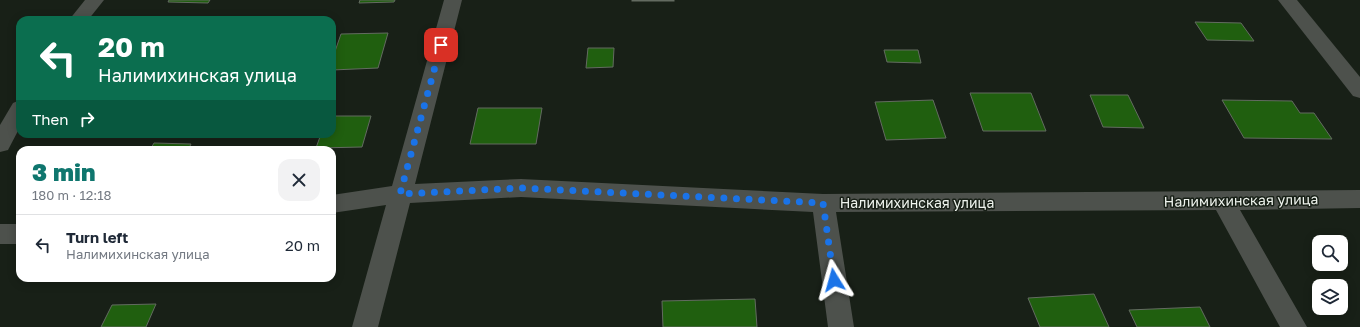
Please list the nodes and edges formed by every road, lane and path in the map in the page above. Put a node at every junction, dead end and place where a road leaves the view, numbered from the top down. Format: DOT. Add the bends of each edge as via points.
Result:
graph roads {
  1 [pos="95,0"];
  2 [pos="454,0"];
  3 [pos="1287,0"];
  4 [pos="81,16"];
  5 [pos="1360,91"];
  6 [pos="16,115"];
  7 [pos="0,144"];
  8 [pos="400,194"];
  9 [pos="1360,199"];
  10 [pos="1223,201"];
  11 [pos="336,203"];
  12 [pos="823,203"];
  13 [pos="0,234"];
  14 [pos="16,234"];
  15 [pos="365,327"];
  16 [pos="841,327"];
  17 [pos="1294,327"];
  1 -- 4 [label="street"];
  2 -- 8 [label="street"];
  3 -- 5 [label="street"];
  6 -- 7 [label="street"];
  8 -- 11 [label="street, Налимихинская улица"];
  8 -- 12 [label="street, Налимихинская улица" via="522,188"];
  8 -- 15 [label="street"];
  9 -- 10 [label="street, Налимихинская улица"];
  10 -- 12 [label="street, Налимихинская улица"];
  10 -- 17 [label="street"];
  12 -- 16 [label="street"];
  13 -- 14 [label="street"];
}
